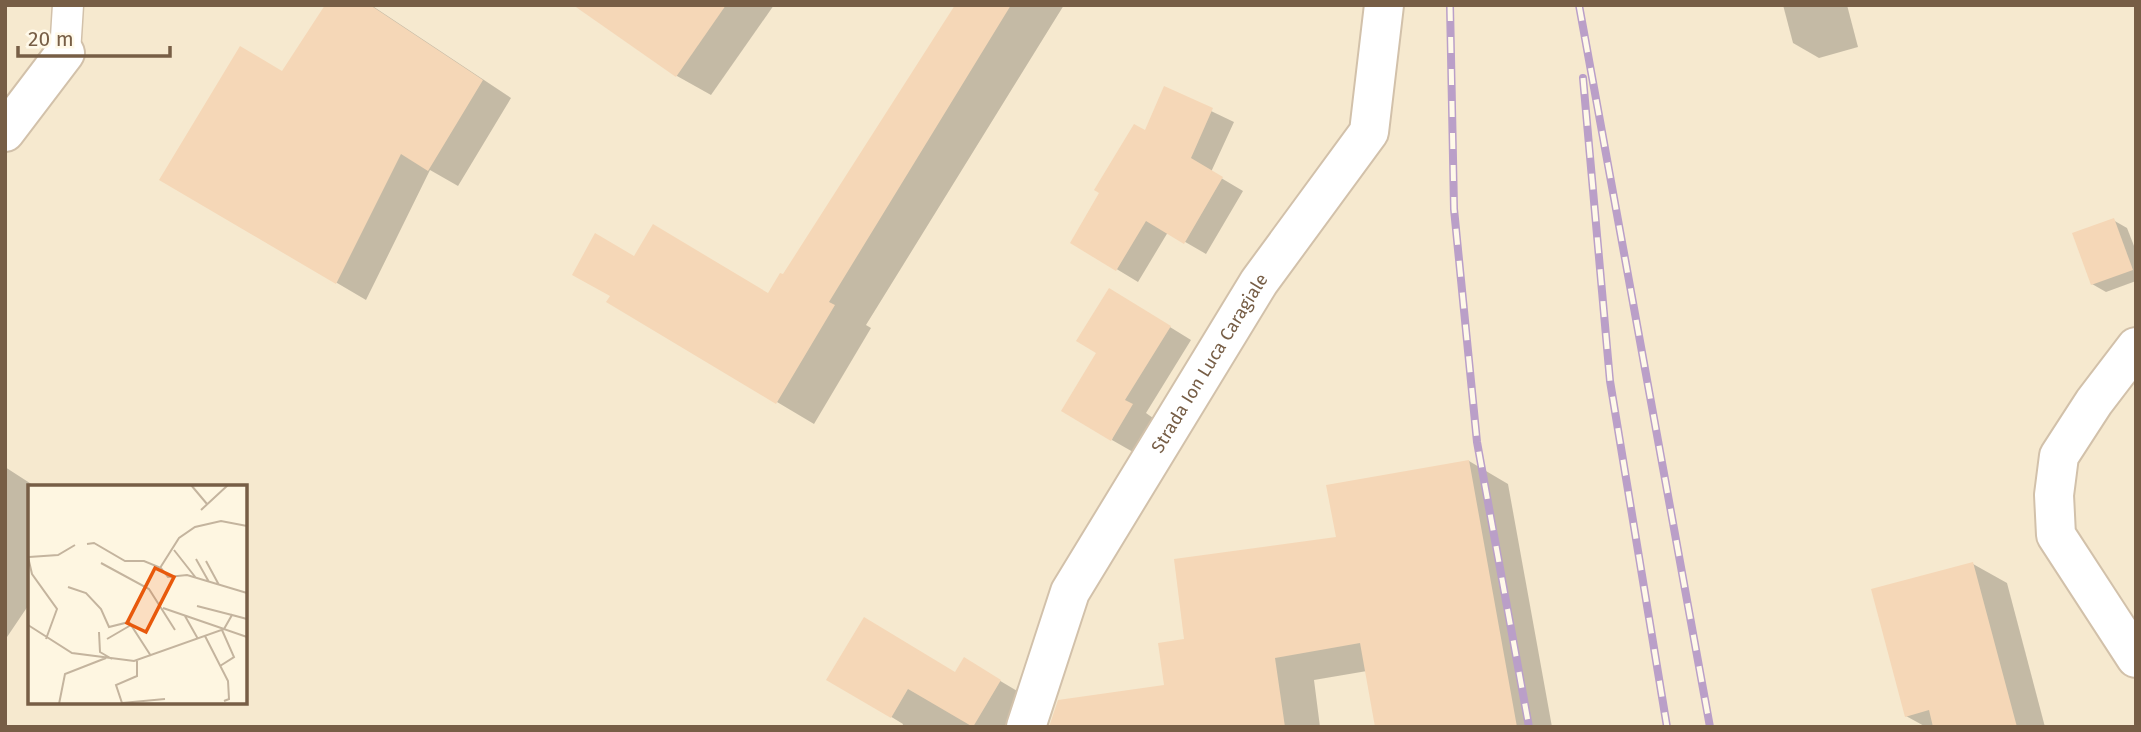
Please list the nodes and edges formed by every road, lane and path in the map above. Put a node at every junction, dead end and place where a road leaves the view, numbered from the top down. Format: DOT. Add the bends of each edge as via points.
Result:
graph roads {
  1 [pos="68,5"];
  2 [pos="1384,5"];
  3 [pos="65,53"];
  4 [pos="5,132"];
  5 [pos="2136,347"];
  6 [pos="2136,658"];
  7 [pos="1026,727"];
  1 -- 3 [label="lane"];
  2 -- 7 [label="street, Strada Ion Luca Caragiale" via="1369,132 1259,282 1070,592"];
  3 -- 4 [label="street"];
  5 -- 6 [label="street" via="2059,456 2054,495 2056,535"];
}
